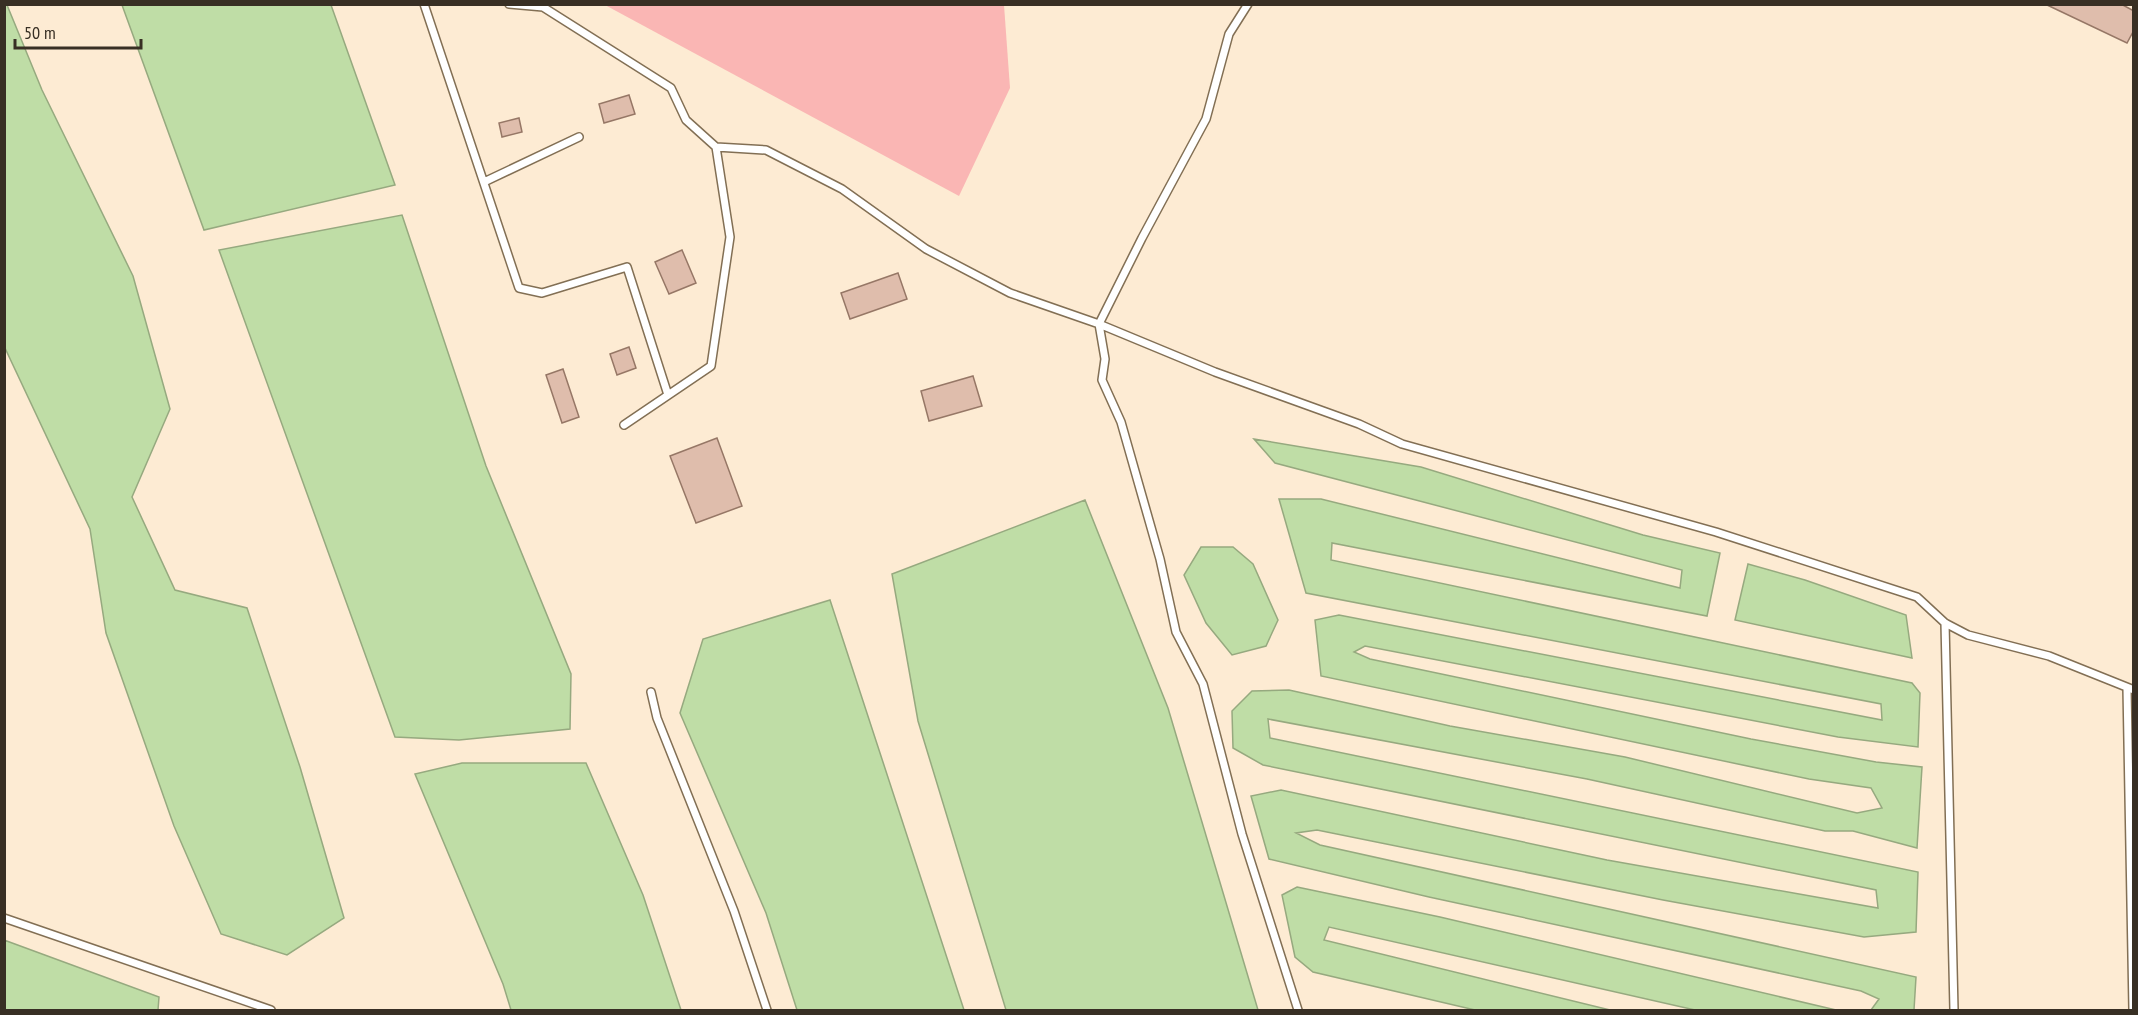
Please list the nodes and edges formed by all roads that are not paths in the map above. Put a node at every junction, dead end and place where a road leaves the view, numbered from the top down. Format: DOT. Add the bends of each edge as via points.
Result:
graph roads {
  1 [pos="424,4"];
  2 [pos="509,4"];
  3 [pos="1248,4"];
  4 [pos="579,137"];
  5 [pos="716,147"];
  6 [pos="484,182"];
  7 [pos="1099,324"];
  8 [pos="668,395"];
  9 [pos="624,425"];
  10 [pos="1945,623"];
  11 [pos="2130,689"];
  12 [pos="651,692"];
  13 [pos="4,918"];
  14 [pos="271,1011"];
  15 [pos="767,1011"];
  16 [pos="1298,1011"];
  17 [pos="1954,1011"];
  18 [pos="2133,1011"];
  1 -- 6 [label="lane"];
  2 -- 5 [label="lane" via="543,7 670,88 686,120"];
  3 -- 7 [label="lane" via="1229,34 1206,119"];
  4 -- 6 [label="lane"];
  5 -- 7 [label="lane" via="766,150 843,189 926,249 1010,293"];
  5 -- 8 [label="lane" via="730,237 711,366"];
  6 -- 8 [label="lane" via="519,288 542,293 627,267"];
  7 -- 10 [label="lane" via="1402,444 1716,532 1917,597"];
  7 -- 16 [label="lane" via="1105,359 1102,380 1120,422 1160,559 1176,632 1203,684 1242,834"];
  8 -- 9 [label="lane"];
  10 -- 11 [label="lane" via="1968,635 2049,656"];
  10 -- 17 [label="lane"];
  11 -- 18 [label="lane"];
  12 -- 15 [label="lane" via="657,718 734,911"];
  13 -- 14 [label="lane"];
}
